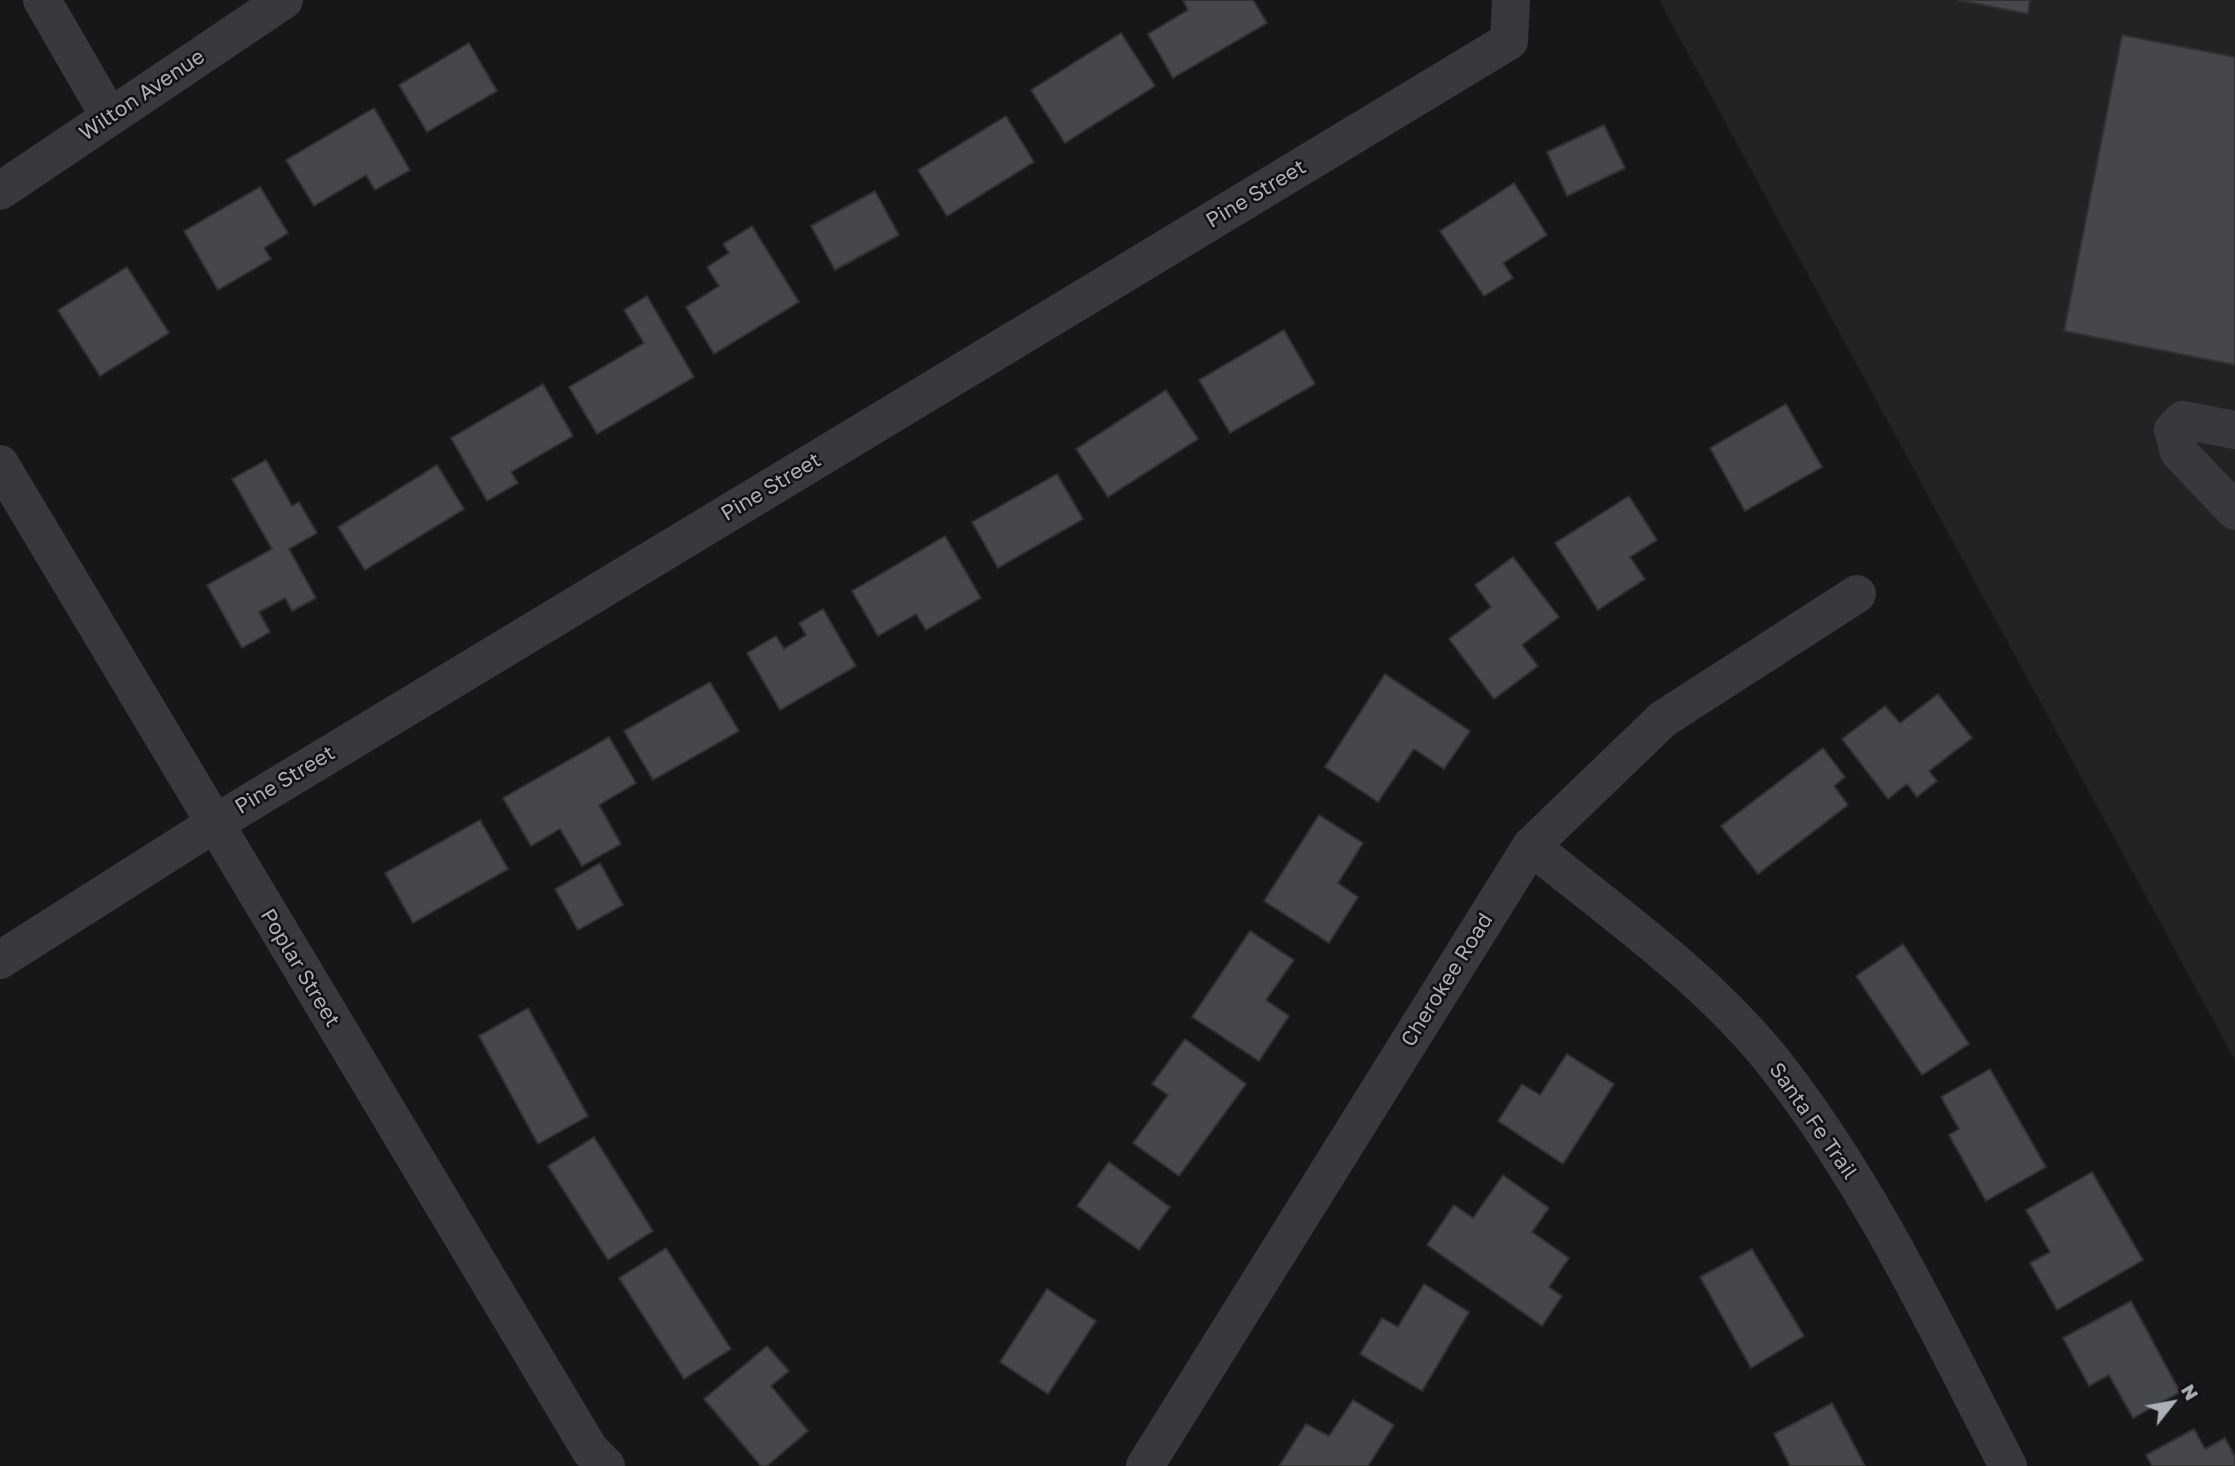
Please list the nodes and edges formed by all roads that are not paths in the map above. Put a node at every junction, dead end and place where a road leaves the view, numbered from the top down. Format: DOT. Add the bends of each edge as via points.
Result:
graph roads {
  1 [pos="42,0"];
  2 [pos="284,0"];
  3 [pos="1511,0"];
  4 [pos="109,116"];
  5 [pos="0,191"];
  6 [pos="2235,430"];
  7 [pos="0,464"];
  8 [pos="2235,511"];
  9 [pos="1857,594"];
  10 [pos="214,824"];
  11 [pos="1531,846"];
  12 [pos="0,960"];
  13 [pos="588,1461"];
  14 [pos="1145,1466"];
  15 [pos="2008,1466"];
  1 -- 4 [label="street"];
  2 -- 4 [label="street, Wilton Avenue"];
  3 -- 10 [label="street, Pine Street" via="1510,41"];
  4 -- 5 [label="street, Wilton Avenue"];
  6 -- 8 [label="street" via="2183,420 2173,430 2179,452"];
  7 -- 10 [label="street, Poplar Street"];
  9 -- 11 [label="street, Cherokee Road" via="1663,719"];
  10 -- 12 [label="street, Pine Street"];
  10 -- 13 [label="street, Poplar Street"];
  11 -- 14 [label="street, Cherokee Road"];
  11 -- 15 [label="street, Santa Fe Trail" via="1707,991 1774,1063 1843,1158"];
}
